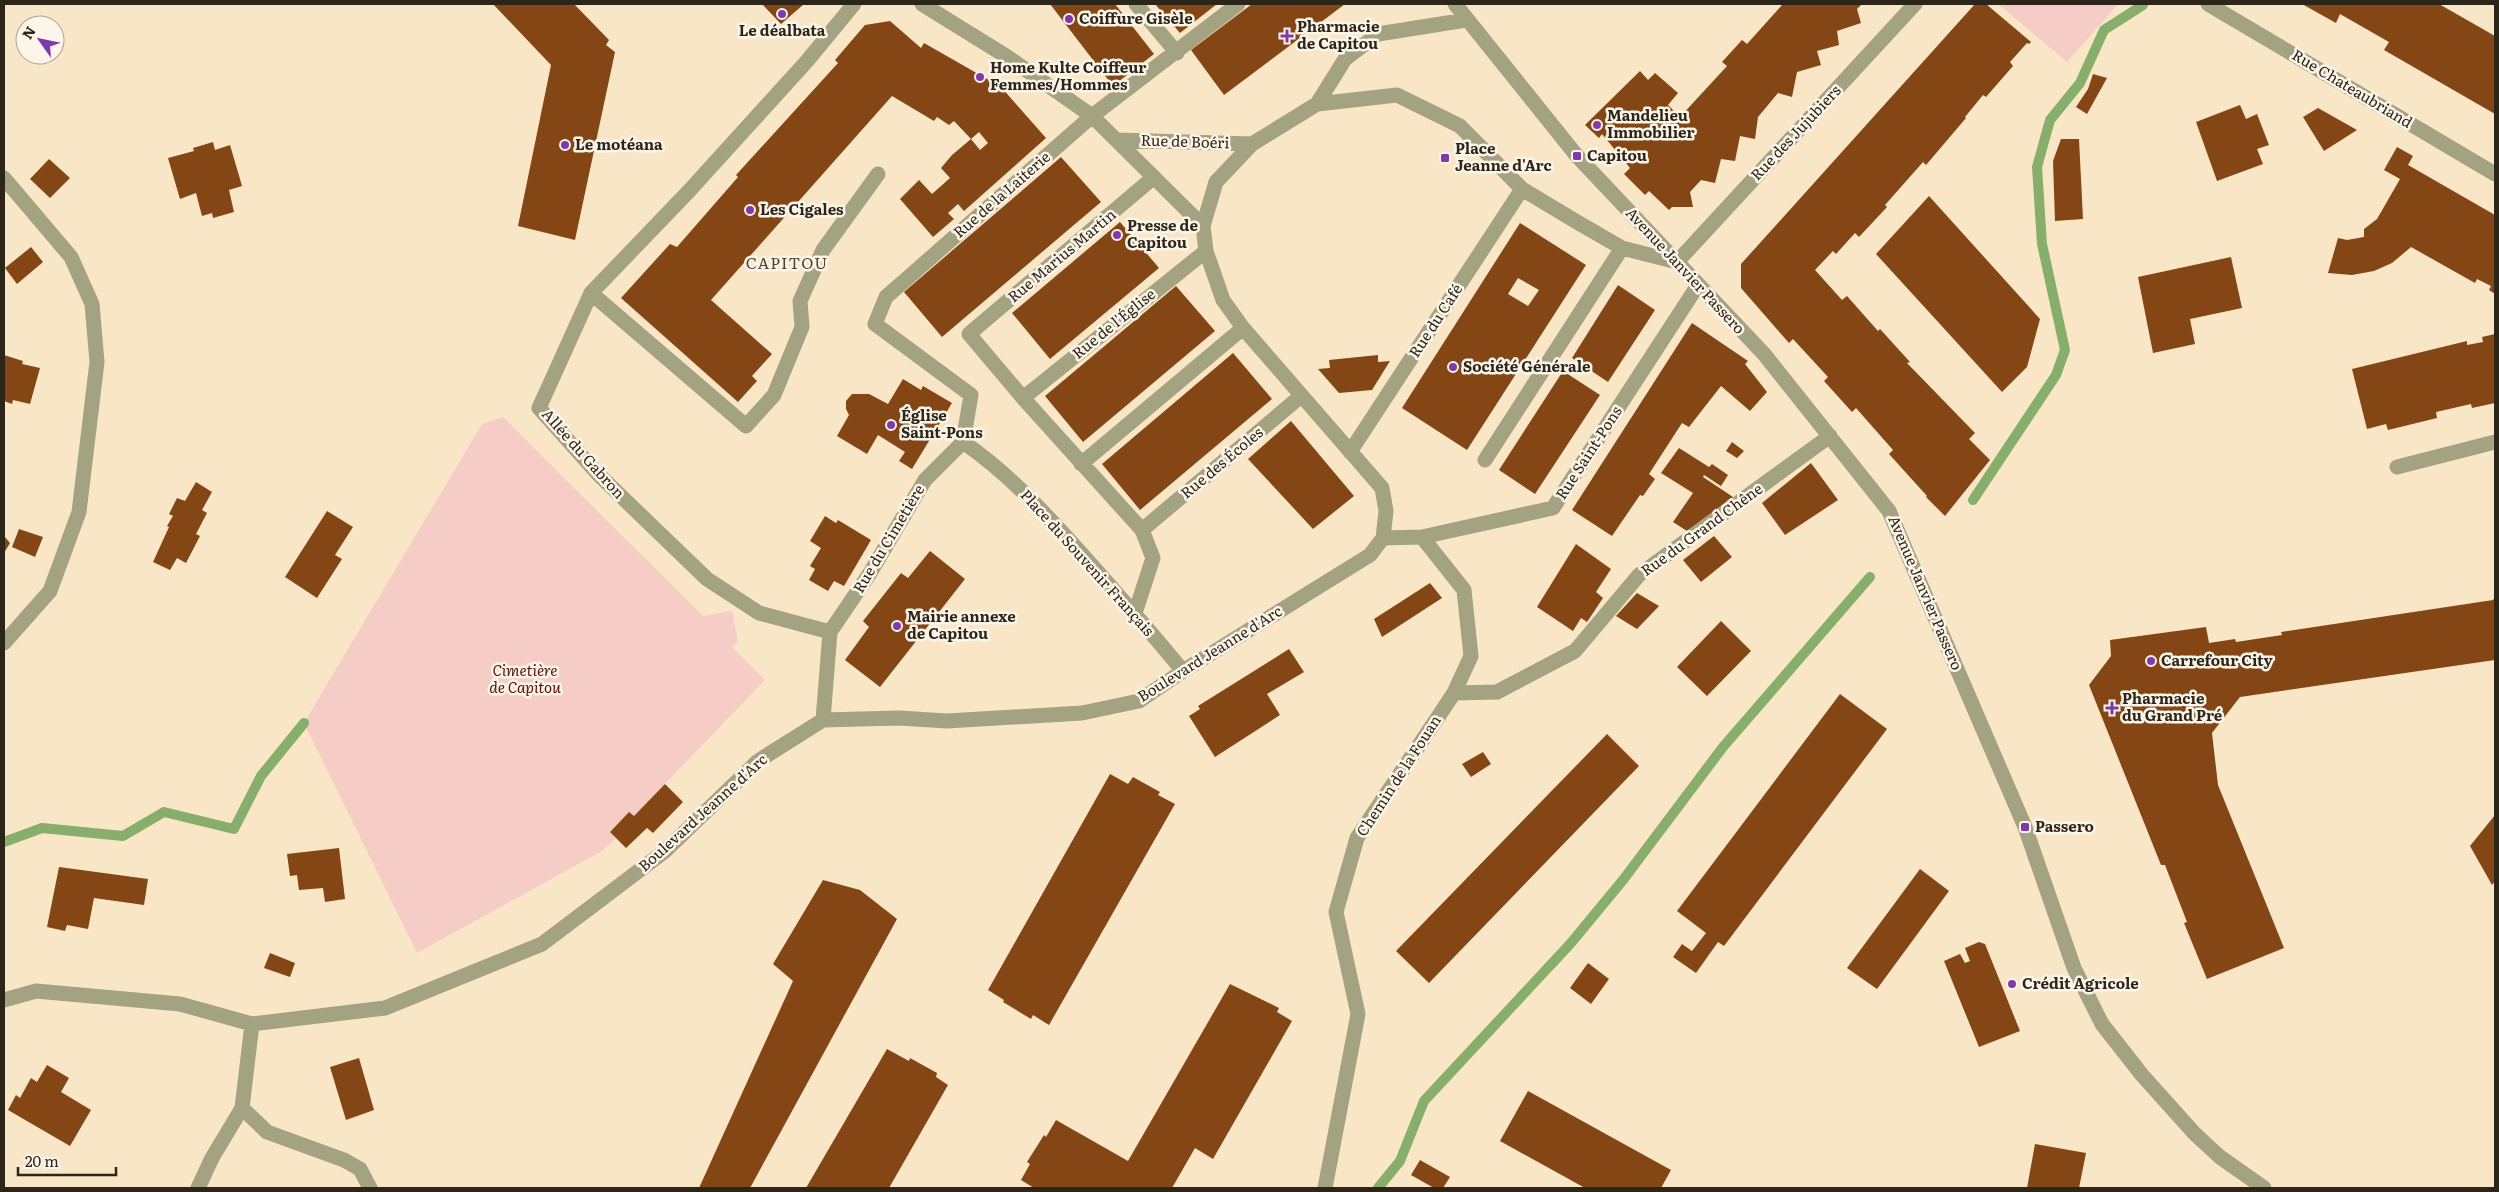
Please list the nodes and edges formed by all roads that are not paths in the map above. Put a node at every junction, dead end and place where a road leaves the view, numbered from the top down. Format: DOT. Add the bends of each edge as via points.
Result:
graph roads {
  1 [pos="854,4"];
  2 [pos="922,4"];
  3 [pos="1136,4"];
  4 [pos="1238,4"];
  5 [pos="1455,4"];
  6 [pos="1914,4"];
  7 [pos="2208,4"];
  8 [pos="1466,20"];
  9 [pos="1176,53"];
  10 [pos="1317,104"];
  11 [pos="1092,116"];
  12 [pos="1118,140"];
  13 [pos="1252,144"];
  14 [pos="878,174"];
  15 [pos="2495,174"];
  16 [pos="1154,177"];
  17 [pos="4,178"];
  18 [pos="1522,189"];
  19 [pos="1203,226"];
  20 [pos="1622,248"];
  21 [pos="1206,251"];
  22 [pos="1677,262"];
  23 [pos="1698,285"];
  24 [pos="591,293"];
  25 [pos="1243,328"];
  26 [pos="1301,396"];
  27 [pos="1022,398"];
  28 [pos="1830,436"];
  29 [pos="963,442"];
  30 [pos="2495,442"];
  31 [pos="1350,452"];
  32 [pos="1485,460"];
  33 [pos="1081,464"];
  34 [pos="2397,468"];
  35 [pos="1142,530"];
  36 [pos="1383,538"];
  37 [pos="1422,538"];
  38 [pos="1135,613"];
  39 [pos="830,632"];
  40 [pos="4,643"];
  41 [pos="1182,671"];
  42 [pos="1454,693"];
  43 [pos="823,720"];
  44 [pos="4,1000"];
  45 [pos="252,1024"];
  46 [pos="242,1108"];
  47 [pos="198,1188"];
  48 [pos="370,1188"];
  49 [pos="1325,1188"];
  50 [pos="2264,1188"];
  1 -- 24 [label="street, Allée du Gabron" via="689,191"];
  2 -- 11 [label="street, Rue de Boéri" via="1006,56"];
  3 -- 9 [label="street"];
  4 -- 9 [label="street, Rue de la Laiterie"];
  5 -- 8 [label="street, Avenue Janvier Passero"];
  6 -- 22 [label="street, Rue des Jujubiers"];
  7 -- 15 [label="street, Rue Chateaubriand"];
  8 -- 10 [label="street" via="1378,34 1345,59"];
  8 -- 22 [label="street, Avenue Janvier Passero" via="1577,156"];
  9 -- 11 [label="street, Rue de la Laiterie"];
  10 -- 13 [label="street"];
  10 -- 18 [label="street" via="1397,95 1460,126"];
  11 -- 12 [label="street, Rue de Boéri"];
  11 -- 29 [label="street, Rue de la Laiterie" via="886,297 875,324 971,395"];
  12 -- 13 [label="street, Rue de Boéri"];
  12 -- 16 [label="street, Rue de Boéri"];
  13 -- 19 [label="street" via="1216,182"];
  14 -- 24 [label="street" via="823,250 800,301 802,327 774,395 746,426"];
  16 -- 19 [label="street, Rue de Boéri"];
  16 -- 27 [label="street, Rue Marius Martin" via="969,334"];
  17 -- 40 [label="street" via="72,257 92,304 97,362 79,512 50,591"];
  18 -- 20 [label="street"];
  18 -- 31 [label="street, Rue du Café"];
  19 -- 21 [label="street"];
  20 -- 22 [label="street"];
  20 -- 32 [label="street"];
  21 -- 25 [label="street" via="1223,300"];
  21 -- 27 [label="street, Rue de l'Église"];
  22 -- 23 [label="street, Avenue Janvier Passero"];
  23 -- 28 [label="street, Avenue Janvier Passero" via="1764,354"];
  23 -- 37 [label="street, Rue Saint-Pons" via="1553,508"];
  24 -- 39 [label="street, Allée du Gabron" via="539,408 598,474 707,579 760,613"];
  25 -- 26 [label="street"];
  25 -- 33 [label="street"];
  26 -- 31 [label="street"];
  26 -- 35 [label="street, Rue des Écoles"];
  27 -- 33 [label="street"];
  28 -- 42 [label="street, Rue du Grand Chêne" via="1639,575 1575,651 1497,692"];
  28 -- 50 [label="street, Avenue Janvier Passero" via="1890,511 2025,827 2074,968 2102,1024 2195,1134 2220,1157"];
  29 -- 38 [label="street, Place du Souvenir Français" via="1035,502"];
  29 -- 39 [label="street, Rue du Cimetière" via="925,480 870,573"];
  30 -- 34 [label="street"];
  31 -- 36 [label="street" via="1382,488 1386,511"];
  33 -- 35 [label="street"];
  35 -- 38 [label="street" via="1153,558"];
  36 -- 37 [label="street"];
  36 -- 41 [label="street, Boulevard Jeanne d'Arc" via="1370,555"];
  37 -- 42 [label="street, Chemin de la Fouan" via="1464,590 1471,656"];
  38 -- 41 [label="street, Place du Souvenir Français"];
  39 -- 43 [label="street"];
  41 -- 43 [label="street, Boulevard Jeanne d'Arc" via="1138,701 1082,713 947,721 899,718"];
  42 -- 49 [label="street, Chemin de la Fouan" via="1357,838 1336,912 1358,1014"];
  43 -- 45 [label="street, Boulevard Jeanne d'Arc" via="758,761 665,851 542,944 385,1008"];
  44 -- 45 [label="street, Boulevard Jeanne d'Arc" via="36,991 180,1004"];
  45 -- 46 [label="street"];
  46 -- 47 [label="street"];
  46 -- 48 [label="street" via="266,1132 344,1160 360,1169"];
}
